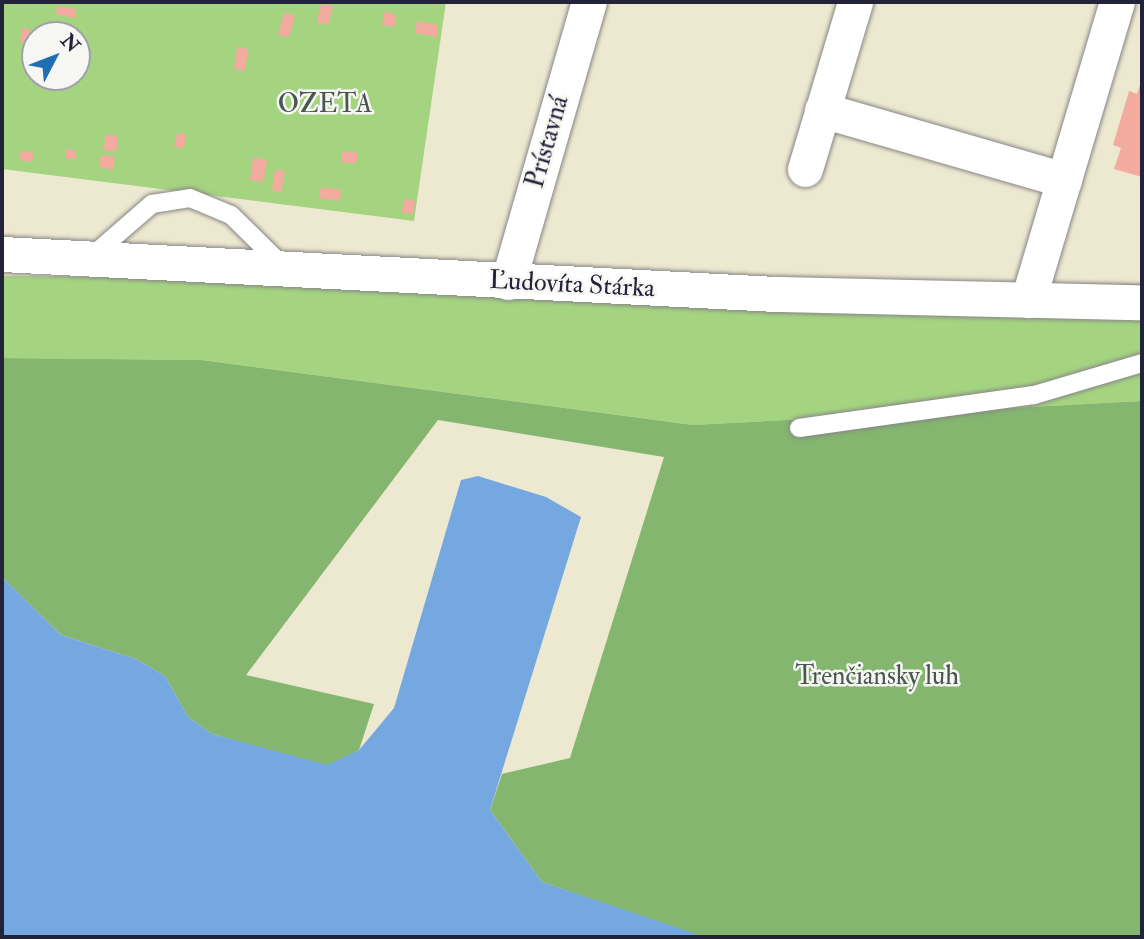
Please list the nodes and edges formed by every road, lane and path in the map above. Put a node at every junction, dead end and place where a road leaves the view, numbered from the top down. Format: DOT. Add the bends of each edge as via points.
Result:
graph roads {
  1 [pos="589,2"];
  2 [pos="855,2"];
  3 [pos="1117,2"];
  4 [pos="822,110"];
  5 [pos="805,169"];
  6 [pos="1064,180"];
  7 [pos="2,254"];
  8 [pos="88,260"];
  9 [pos="289,272"];
  10 [pos="508,282"];
  11 [pos="1028,300"];
  12 [pos="1142,302"];
  13 [pos="1142,363"];
  14 [pos="799,428"];
  1 -- 10 [label="street, Prístavná"];
  2 -- 4 [label="street"];
  3 -- 6 [label="street"];
  4 -- 5 [label="street"];
  4 -- 6 [label="street"];
  6 -- 11 [label="street"];
  7 -- 8 [label="street, Ľudovíta Stárka"];
  8 -- 9 [label="street, Ľudovíta Stárka"];
  8 -- 9 [label="lane" via="152,204 190,198 231,215"];
  9 -- 10 [label="street, Ľudovíta Stárka"];
  10 -- 11 [label="street, Ľudovíta Stárka"];
  11 -- 12 [label="street, Ľudovíta Stárka"];
  13 -- 14 [label="lane" via="1034,395"];
}
